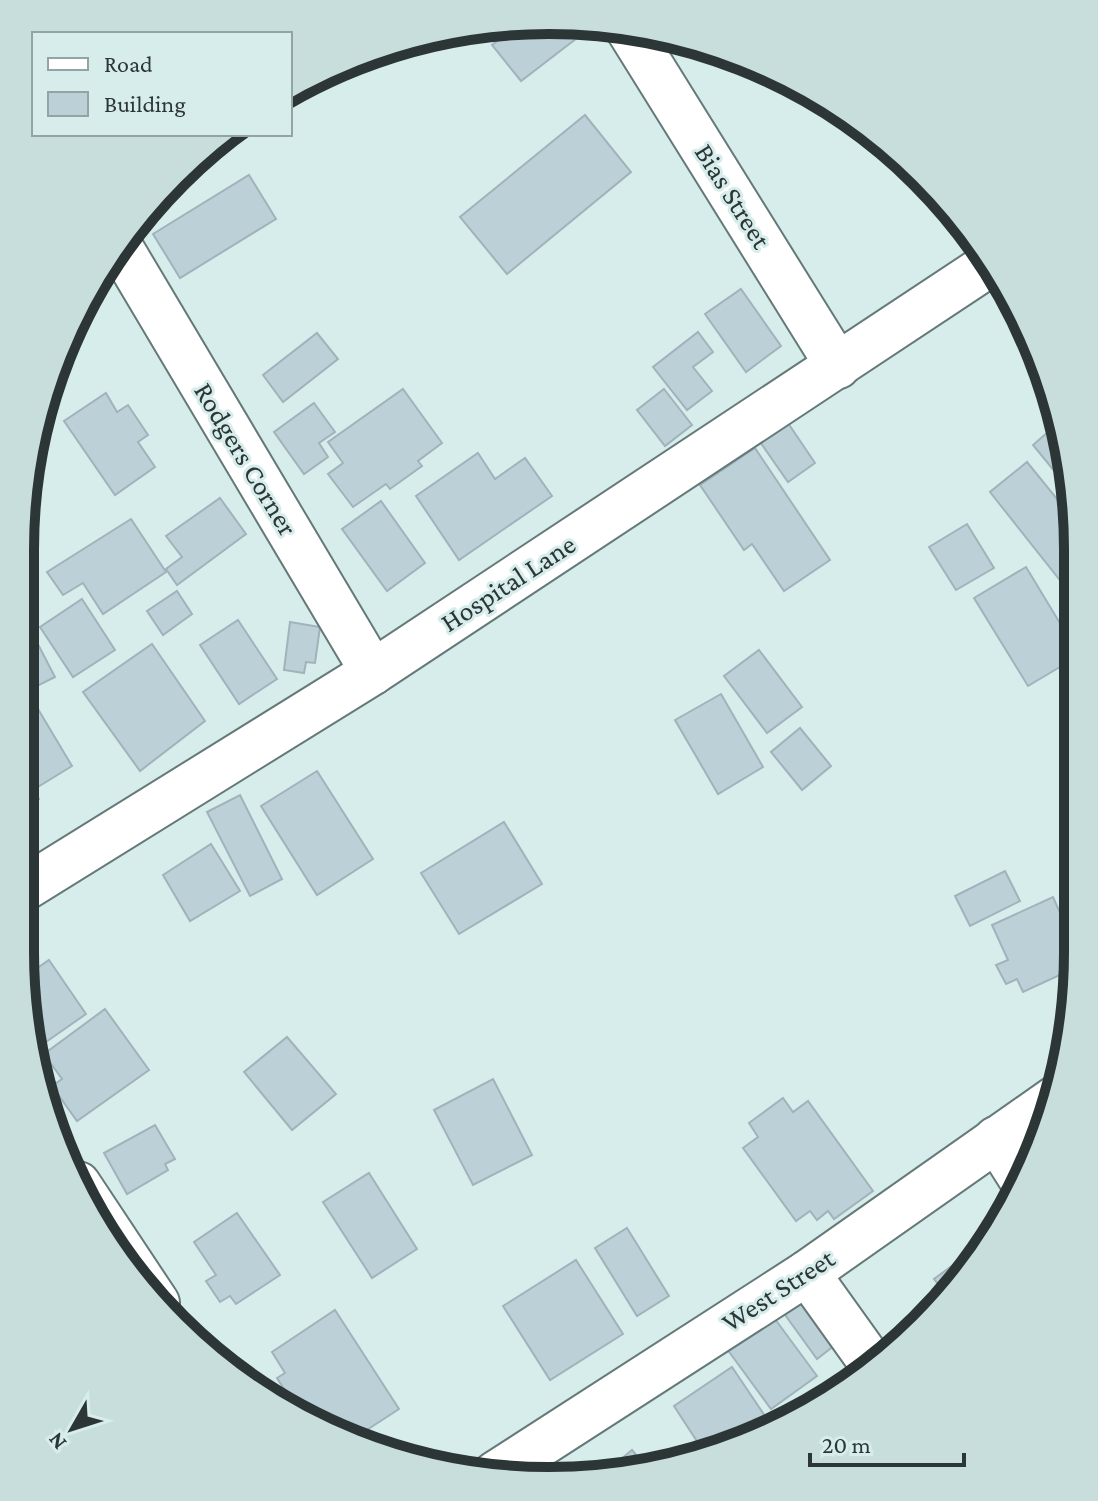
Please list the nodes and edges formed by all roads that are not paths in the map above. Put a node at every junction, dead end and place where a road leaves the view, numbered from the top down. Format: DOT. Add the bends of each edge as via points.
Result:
graph roads {
  1 [pos="636,42"];
  2 [pos="126,256"];
  3 [pos="981,270"];
  4 [pos="838,366"];
  5 [pos="373,672"];
  6 [pos="34,882"];
  7 [pos="1039,1109"];
  8 [pos="996,1139"];
  9 [pos="1016,1170"];
  10 [pos="807,1273"];
  11 [pos="867,1357"];
  12 [pos="508,1465"];
  1 -- 4 [label="street, Bias Street"];
  2 -- 5 [label="street, Rodgers Corner"];
  3 -- 4 [label="street, Hospital Lane"];
  4 -- 5 [label="street, Hospital Lane"];
  5 -- 6 [label="street, Hospital Lane"];
  7 -- 8 [label="street, West Street"];
  8 -- 9 [label="street"];
  8 -- 10 [label="street, West Street"];
  10 -- 11 [label="street"];
  10 -- 12 [label="street, West Street"];
}
